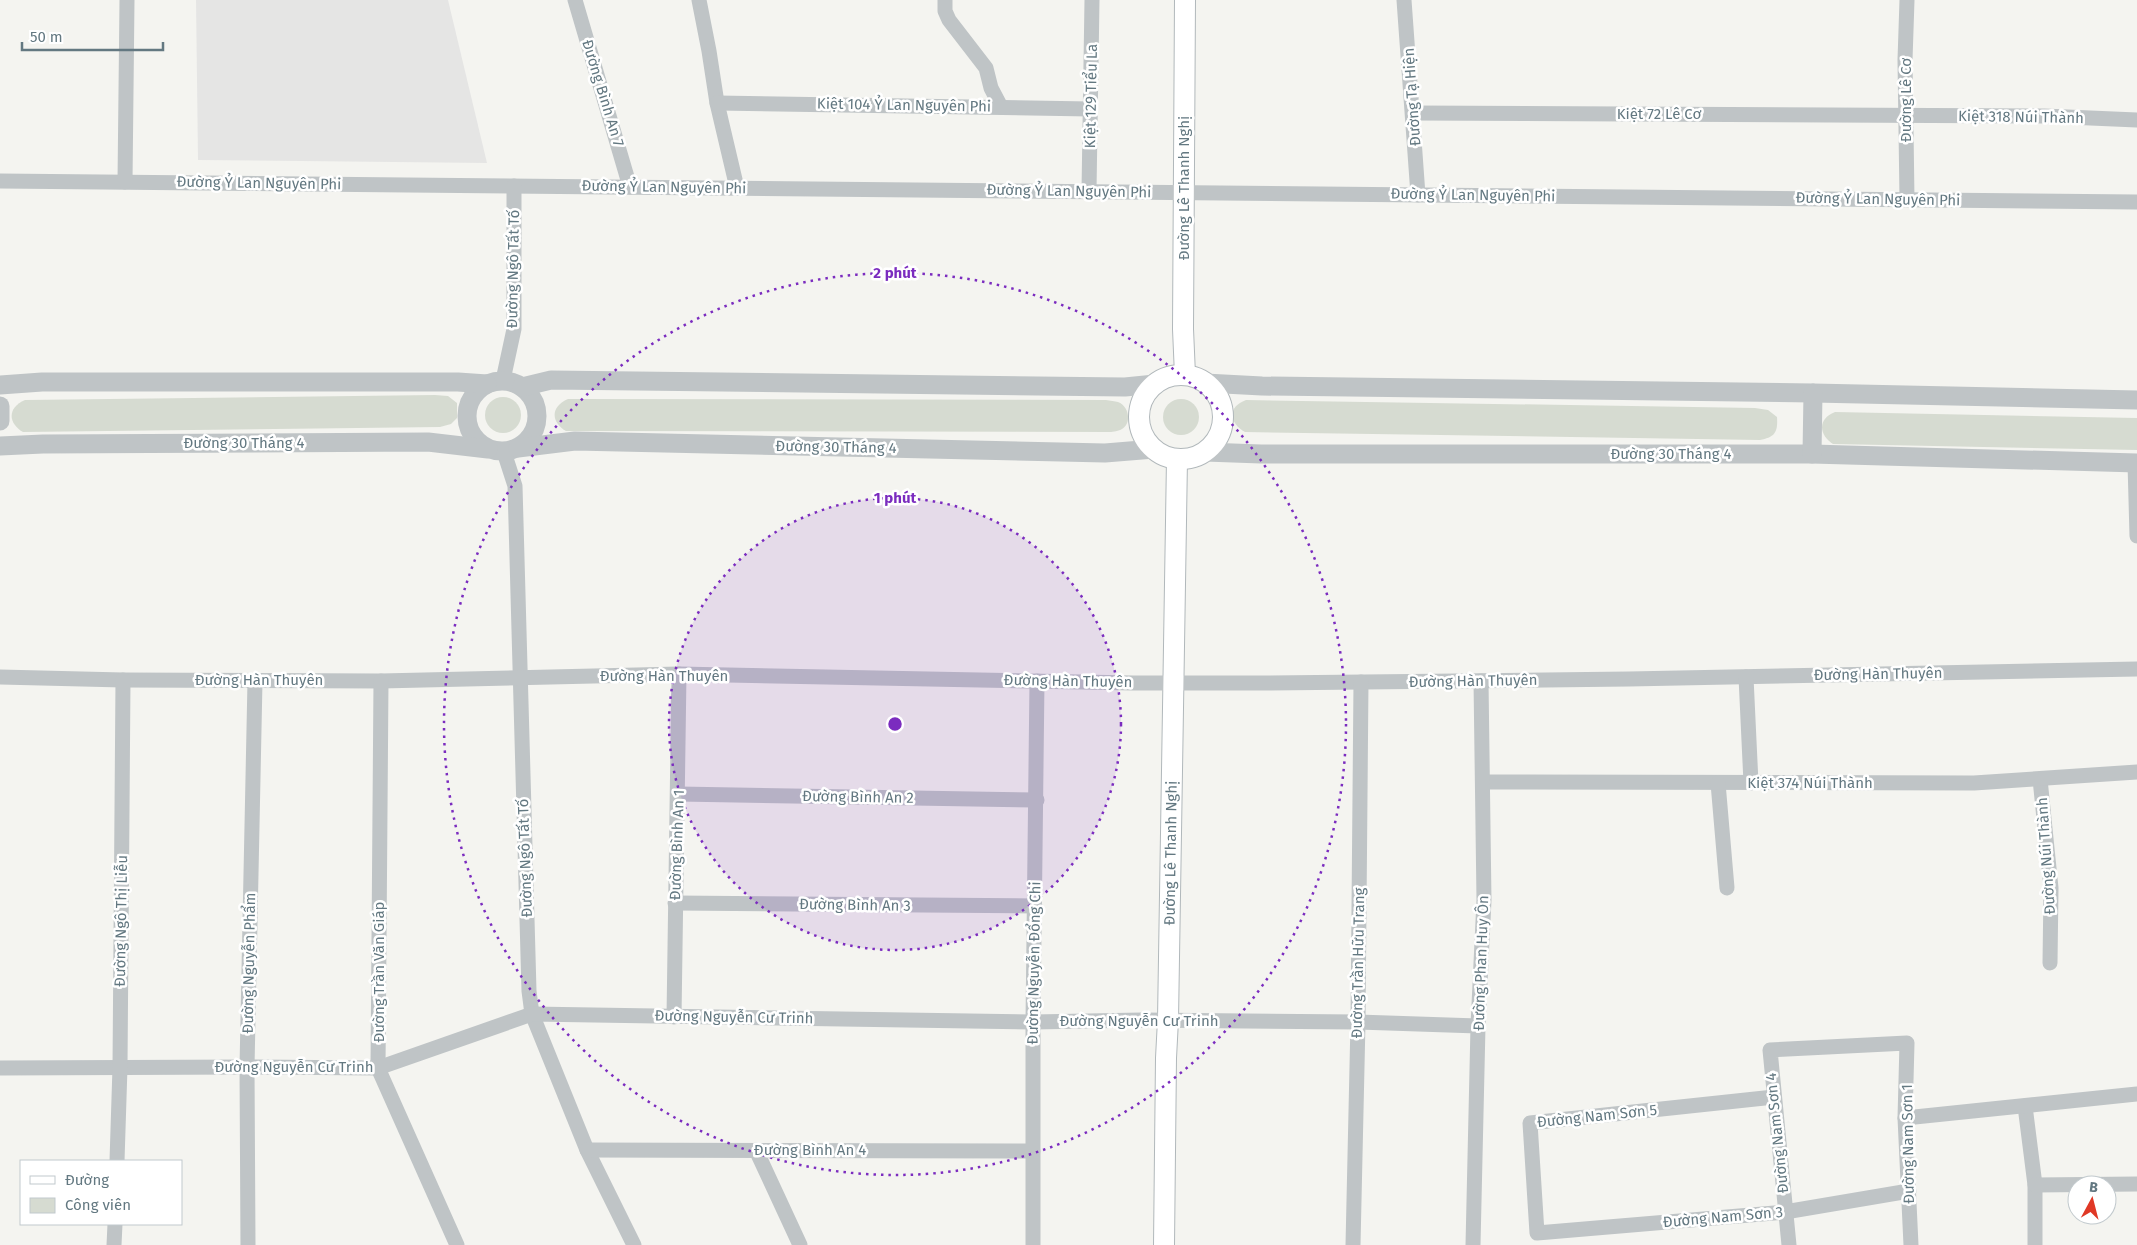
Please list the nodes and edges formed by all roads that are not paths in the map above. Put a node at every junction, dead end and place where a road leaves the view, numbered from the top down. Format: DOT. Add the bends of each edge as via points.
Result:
graph roads {
  1 [pos="127,0"];
  2 [pos="575,0"];
  3 [pos="698,0"];
  4 [pos="945,0"];
  5 [pos="1092,0"];
  6 [pos="1185,0"];
  7 [pos="1404,0"];
  8 [pos="1908,0"];
  9 [pos="716,103"];
  10 [pos="1001,107"];
  11 [pos="1090,109"];
  12 [pos="1413,113"];
  13 [pos="1906,115"];
  14 [pos="2137,120"];
  15 [pos="0,181"];
  16 [pos="125,182"];
  17 [pos="514,186"];
  18 [pos="630,187"];
  19 [pos="737,188"];
  20 [pos="1089,191"];
  21 [pos="1185,192"];
  22 [pos="1418,195"];
  23 [pos="1908,199"];
  24 [pos="2137,202"];
  25 [pos="1185,375"];
  26 [pos="495,382"];
  27 [pos="1205,383"];
  28 [pos="1155,384"];
  29 [pos="0,385"];
  30 [pos="522,387"];
  31 [pos="1812,393"];
  32 [pos="2137,400"];
  33 [pos="0,406"];
  34 [pos="0,422"];
  35 [pos="0,446"];
  36 [pos="503,449"];
  37 [pos="1154,449"];
  38 [pos="1205,452"];
  39 [pos="1812,454"];
  40 [pos="1177,459"];
  41 [pos="2136,463"];
  42 [pos="2137,536"];
  43 [pos="2137,669"];
  44 [pos="679,674"];
  45 [pos="0,677"];
  46 [pos="1746,677"];
  47 [pos="520,678"];
  48 [pos="123,680"];
  49 [pos="255,680"];
  50 [pos="381,681"];
  51 [pos="1037,681"];
  52 [pos="1481,681"];
  53 [pos="1174,682"];
  54 [pos="1361,682"];
  55 [pos="2137,772"];
  56 [pos="2040,779"];
  57 [pos="1483,782"];
  58 [pos="1718,783"];
  59 [pos="1751,783"];
  60 [pos="678,794"];
  61 [pos="1037,800"];
  62 [pos="1727,888"];
  63 [pos="675,903"];
  64 [pos="1034,906"];
  65 [pos="2050,963"];
  66 [pos="532,1014"];
  67 [pos="674,1017"];
  68 [pos="1168,1020"];
  69 [pos="1033,1022"];
  70 [pos="1358,1022"];
  71 [pos="1478,1026"];
  72 [pos="1907,1042"];
  73 [pos="120,1067"];
  74 [pos="247,1067"];
  75 [pos="0,1068"];
  76 [pos="378,1068"];
  77 [pos="2137,1094"];
  78 [pos="1774,1096"];
  79 [pos="2025,1106"];
  80 [pos="1904,1118"];
  81 [pos="587,1150"];
  82 [pos="756,1150"];
  83 [pos="1032,1150"];
  84 [pos="117,1160"];
  85 [pos="2137,1184"];
  86 [pos="2035,1185"];
  87 [pos="1908,1191"];
  88 [pos="1785,1212"];
  89 [pos="115,1225"];
  90 [pos="1537,1233"];
  91 [pos="114,1245"];
  92 [pos="248,1245"];
  93 [pos="457,1245"];
  94 [pos="634,1245"];
  95 [pos="800,1245"];
  96 [pos="1033,1245"];
  97 [pos="1164,1245"];
  98 [pos="1353,1245"];
  99 [pos="1473,1245"];
  100 [pos="1789,1245"];
  101 [pos="1911,1245"];
  102 [pos="2035,1245"];
  1 -- 16 [label="street"];
  2 -- 18 [label="street, Đường Bình An 7"];
  3 -- 9 [label="street"];
  4 -- 10 [label="street" via="949,20 986,68 991,88"];
  5 -- 11 [label="street, Kiệt 129 Tiểu La"];
  6 -- 21 [label="main road, Đường Lê Thanh Nghị"];
  7 -- 12 [label="street, Đường Tạ Hiện"];
  8 -- 13 [label="street, Đường Lê Cơ"];
  9 -- 10 [label="street, Kiệt 104 Ỷ Lan Nguyên Phi"];
  9 -- 19 [label="street"];
  10 -- 11 [label="street, Kiệt 104 Ỷ Lan Nguyên Phi"];
  11 -- 20 [label="street, Kiệt 129 Tiểu La"];
  12 -- 13 [label="street, Kiệt 72 Lê Cơ"];
  12 -- 22 [label="street, Đường Tạ Hiện"];
  13 -- 14 [label="street, Kiệt 318 Núi Thành"];
  13 -- 23 [label="street, Đường Lê Cơ"];
  15 -- 16 [label="street, Đường Ỷ Lan Nguyên Phi"];
  16 -- 17 [label="street, Đường Ỷ Lan Nguyên Phi"];
  17 -- 18 [label="street, Đường Ỷ Lan Nguyên Phi"];
  17 -- 26 [label="street, Đường Ngô Tất Tố" via="514,329"];
  18 -- 19 [label="street, Đường Ỷ Lan Nguyên Phi"];
  19 -- 20 [label="street, Đường Ỷ Lan Nguyên Phi"];
  20 -- 21 [label="street, Đường Ỷ Lan Nguyên Phi"];
  21 -- 22 [label="street, Đường Ỷ Lan Nguyên Phi"];
  21 -- 25 [label="main road, Đường Lê Thanh Nghị"];
  22 -- 23 [label="street, Đường Ỷ Lan Nguyên Phi"];
  23 -- 24 [label="street, Đường Ỷ Lan Nguyên Phi"];
  25 -- 27 [label="main road"];
  25 -- 28 [label="main road"];
  26 -- 29 [label="street" via="42,382"];
  26 -- 30 [label="street"];
  26 -- 36 [label="street" via="477,390 466,411 466,422 478,442"];
  27 -- 31 [label="street"];
  27 -- 38 [label="main road" via="1219,401 1222,423 1219,434"];
  28 -- 30 [label="street" via="1125,387 551,380"];
  28 -- 37 [label="main road" via="1146,393 1138,416 1145,440"];
  30 -- 36 [label="street" via="533,401 537,419 534,430 528,440"];
  31 -- 32 [label="street"];
  31 -- 39 [label="street"];
  33 -- 34 [label="street"];
  35 -- 36 [label="street, Đường 30 Tháng 4" via="428,442"];
  36 -- 37 [label="street, Đường 30 Tháng 4" via="575,441 1096,452"];
  36 -- 47 [label="street, Đường Ngô Tất Tố" via="515,486"];
  37 -- 40 [label="main road"];
  38 -- 39 [label="street, Đường 30 Tháng 4"];
  38 -- 40 [label="main road"];
  39 -- 41 [label="street, Đường 30 Tháng 4"];
  40 -- 53 [label="main road, Đường Lê Thanh Nghị"];
  41 -- 42 [label="street"];
  43 -- 46 [label="street, Đường Hàn Thuyên"];
  44 -- 47 [label="street, Đường Hàn Thuyên"];
  44 -- 51 [label="street, Đường Hàn Thuyên"];
  44 -- 60 [label="street, Đường Bình An 1"];
  45 -- 48 [label="street, Đường Hàn Thuyên"];
  46 -- 52 [label="street, Đường Hàn Thuyên"];
  46 -- 59 [label="street"];
  47 -- 50 [label="street, Đường Hàn Thuyên"];
  47 -- 66 [label="street, Đường Ngô Tất Tố"];
  48 -- 49 [label="street, Đường Hàn Thuyên"];
  48 -- 73 [label="street, Đường Ngô Thị Liễu"];
  49 -- 50 [label="street, Đường Hàn Thuyên"];
  49 -- 74 [label="street, Đường Nguyễn Phẩm"];
  50 -- 76 [label="street, Đường Trần Văn Giáp"];
  51 -- 53 [label="street, Đường Hàn Thuyên"];
  51 -- 61 [label="street, Đường Nguyễn Đổng Chi"];
  52 -- 54 [label="street, Đường Hàn Thuyên"];
  52 -- 57 [label="street, Đường Phan Huy Ôn"];
  53 -- 54 [label="street, Đường Hàn Thuyên"];
  53 -- 68 [label="main road, Đường Lê Thanh Nghị"];
  54 -- 70 [label="street, Đường Trần Hữu Trang"];
  55 -- 56 [label="street, Kiệt 374 Núi Thành"];
  56 -- 59 [label="street, Kiệt 374 Núi Thành" via="1974,783"];
  56 -- 65 [label="street, Đường Núi Thành" via="2051,888"];
  57 -- 58 [label="street, Kiệt 374 Núi Thành"];
  57 -- 71 [label="street, Đường Phan Huy Ôn" via="1484,900"];
  58 -- 59 [label="street, Kiệt 374 Núi Thành"];
  58 -- 62 [label="street"];
  60 -- 61 [label="street, Đường Bình An 2"];
  60 -- 63 [label="street, Đường Bình An 1"];
  61 -- 64 [label="street, Đường Nguyễn Đổng Chi"];
  63 -- 64 [label="street, Đường Bình An 3"];
  63 -- 67 [label="street, Đường Bình An 1"];
  64 -- 69 [label="street, Đường Nguyễn Đổng Chi"];
  66 -- 67 [label="street, Đường Nguyễn Cư Trinh"];
  66 -- 76 [label="street, Đường Nguyễn Cư Trinh"];
  66 -- 81 [label="street, Đường Ngô Tất Tố"];
  67 -- 69 [label="street, Đường Nguyễn Cư Trinh"];
  68 -- 69 [label="street, Đường Nguyễn Cư Trinh"];
  68 -- 70 [label="street, Đường Nguyễn Cư Trinh"];
  68 -- 97 [label="main road, Đường Lê Thanh Nghị"];
  69 -- 83 [label="street, Đường Nguyễn Đổng Chi"];
  70 -- 71 [label="street, Đường Nguyễn Cư Trinh"];
  70 -- 98 [label="street, Đường Trần Hữu Trang"];
  71 -- 99 [label="street, Đường Phan Huy Ôn"];
  72 -- 78 [label="street, Đường Nam Sơn 4" via="1770,1050"];
  72 -- 80 [label="street, Đường Nam Sơn 1"];
  73 -- 74 [label="street, Đường Nguyễn Cư Trinh"];
  73 -- 75 [label="street, Đường Nguyễn Cư Trinh"];
  73 -- 84 [label="street, Đường Ngô Thị Liễu"];
  74 -- 76 [label="street, Đường Nguyễn Cư Trinh"];
  74 -- 92 [label="street, Đường Nguyễn Phẩm"];
  76 -- 93 [label="street, Đường Trần Văn Giáp"];
  77 -- 79 [label="street"];
  78 -- 88 [label="street, Đường Nam Sơn 4"];
  78 -- 90 [label="street, Đường Nam Sơn 5" via="1530,1123"];
  79 -- 80 [label="street"];
  79 -- 86 [label="street"];
  80 -- 87 [label="street, Đường Nam Sơn 1"];
  81 -- 82 [label="street, Đường Bình An 4"];
  81 -- 94 [label="street, Đường Ngô Tất Tố"];
  82 -- 83 [label="street, Đường Bình An 4"];
  82 -- 95 [label="street"];
  83 -- 96 [label="street, Đường Nguyễn Đổng Chi"];
  85 -- 86 [label="street"];
  86 -- 102 [label="street"];
  87 -- 88 [label="street, Đường Nam Sơn 3"];
  87 -- 101 [label="street, Đường Nam Sơn 1"];
  88 -- 90 [label="street, Đường Nam Sơn 3"];
  88 -- 100 [label="street, Đường Nam Sơn 4"];
  89 -- 91 [label="street"];
}
